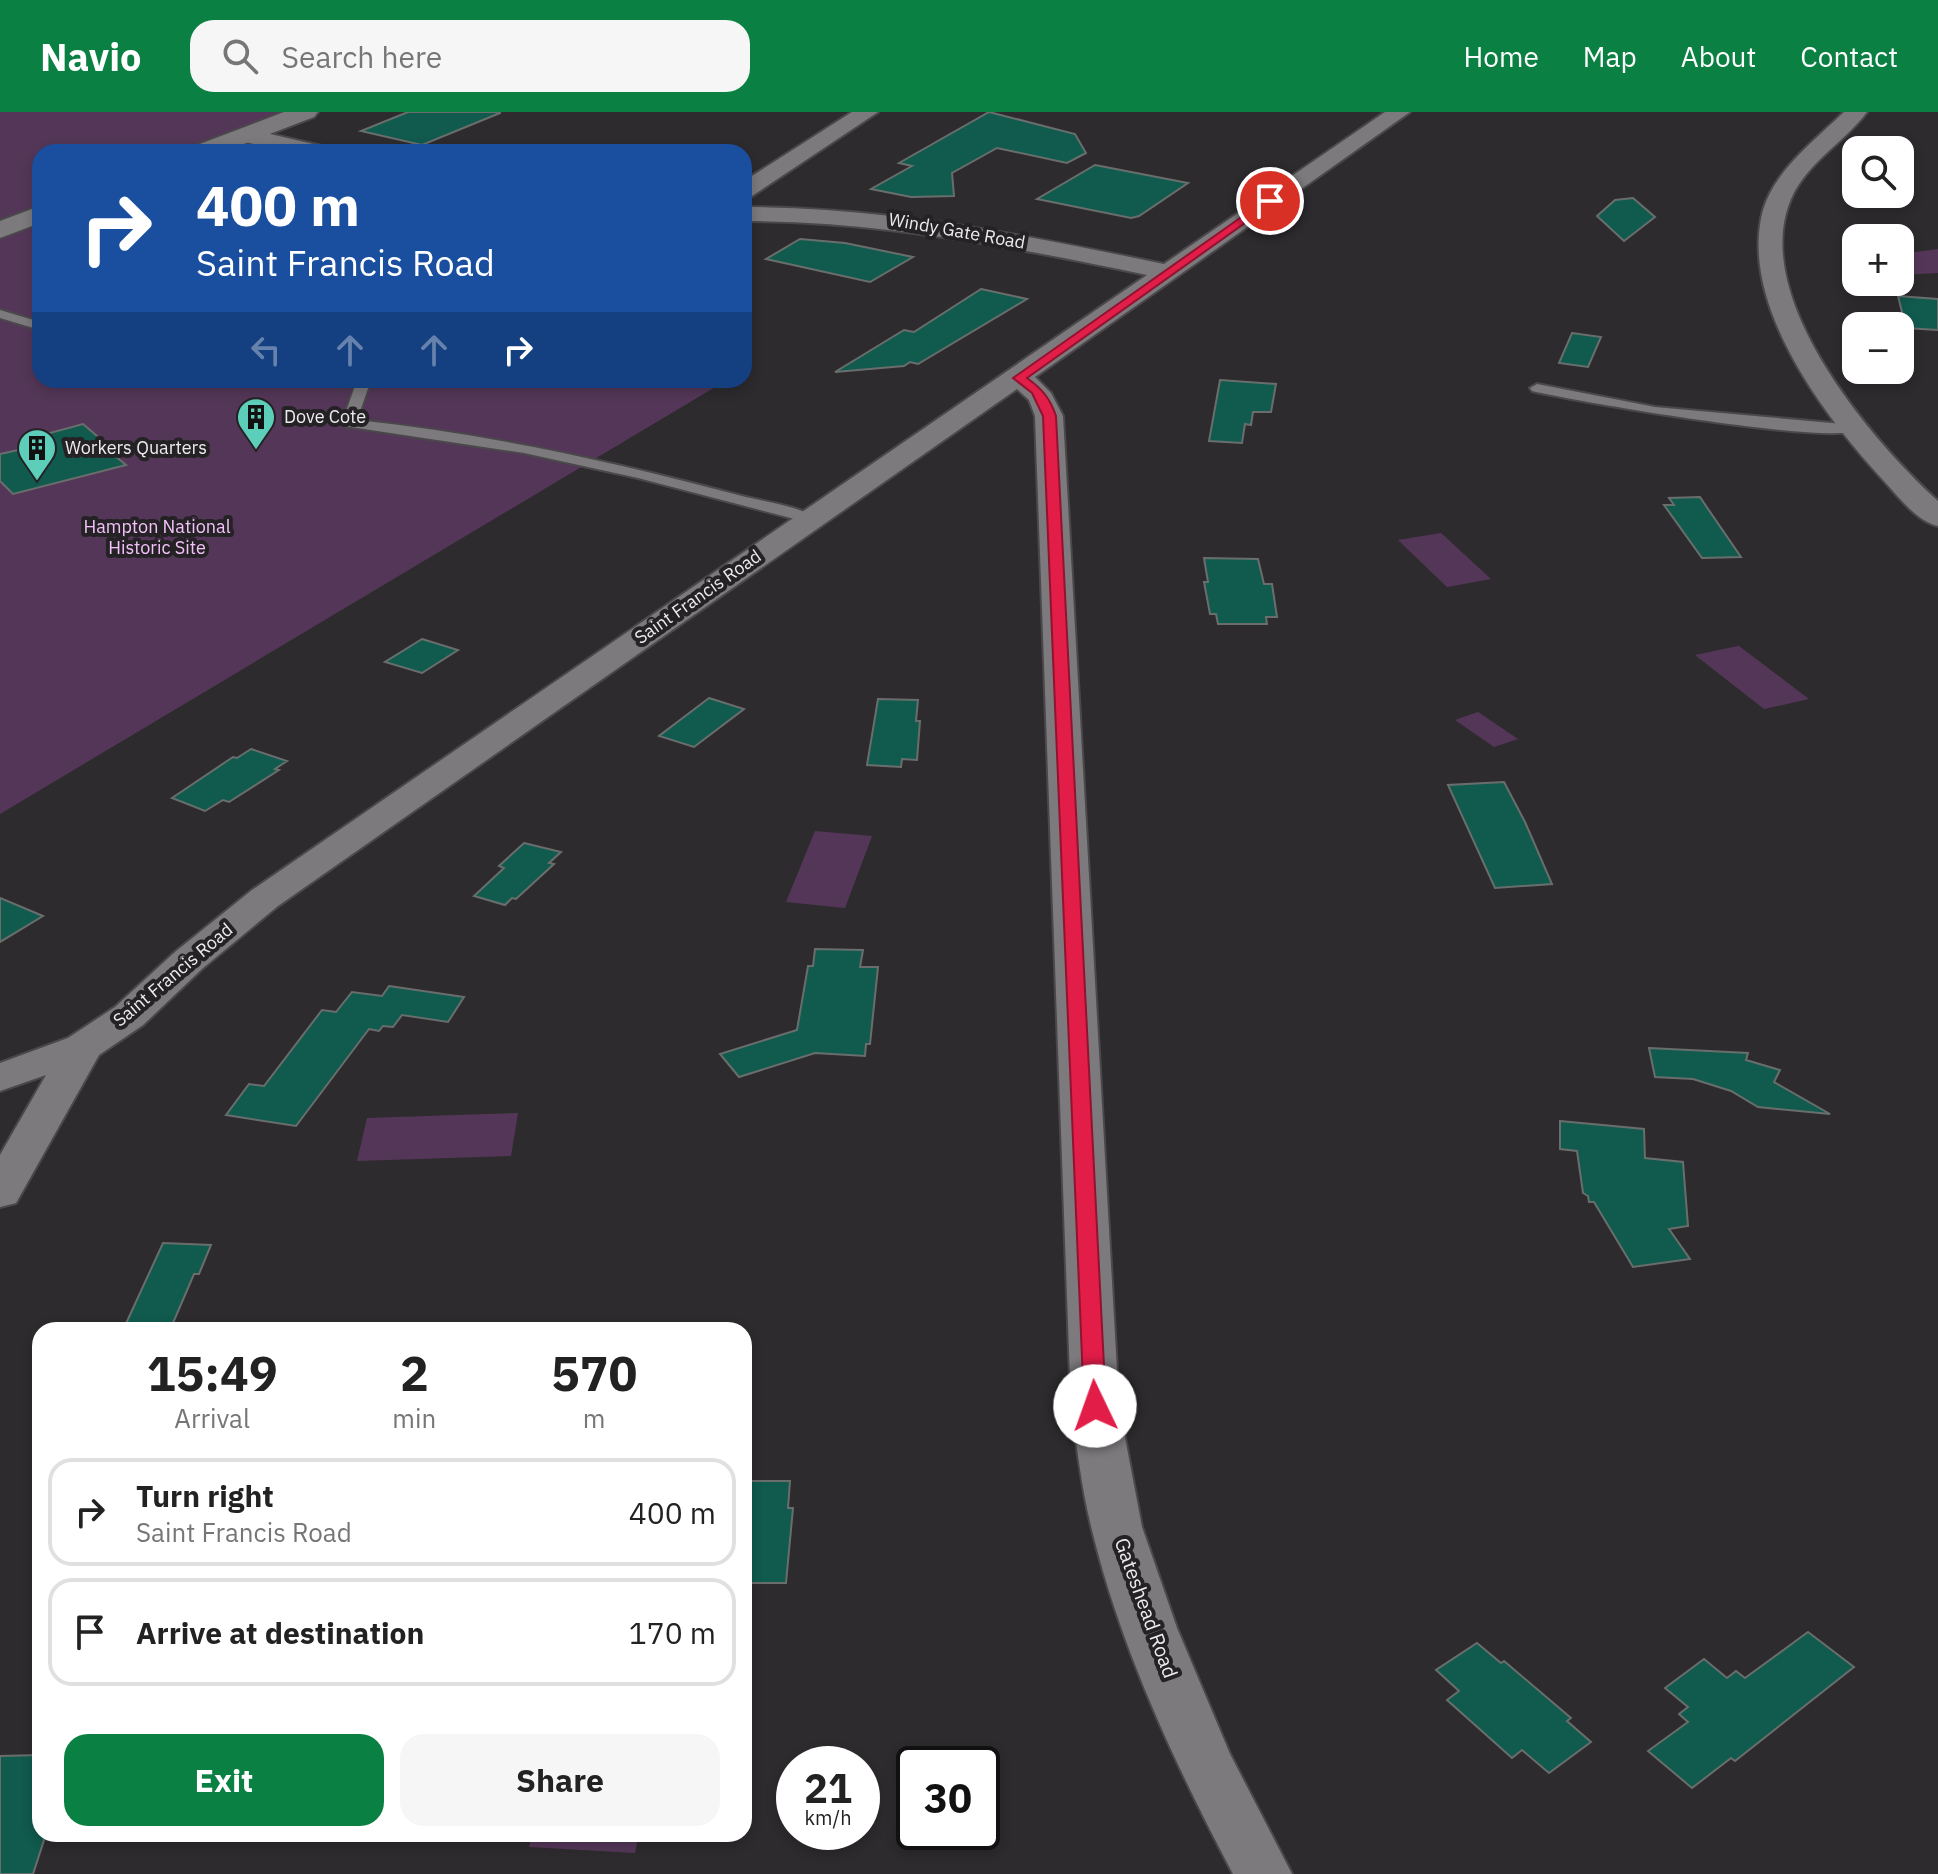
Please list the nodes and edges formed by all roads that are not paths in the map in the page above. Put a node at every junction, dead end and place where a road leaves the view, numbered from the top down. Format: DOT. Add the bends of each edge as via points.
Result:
graph roads {
  1 [pos="306,112"];
  2 [pos="867,112"];
  3 [pos="1399,112"];
  4 [pos="1856,112"];
  5 [pos="244,135"];
  6 [pos="221,144"];
  7 [pos="283,144"];
  8 [pos="752,186"];
  9 [pos="752,214"];
  10 [pos="32,217"];
  11 [pos="0,230"];
  12 [pos="1168,272"];
  13 [pos="0,314"];
  14 [pos="32,324"];
  15 [pos="1019,378"];
  16 [pos="361,388"];
  17 [pos="1537,388"];
  18 [pos="1854,429"];
  19 [pos="1938,517"];
  20 [pos="810,519"];
  21 [pos="83,1047"];
  22 [pos="0,1078"];
  23 [pos="0,1193"];
  24 [pos="1263,1874"];
  1 -- 5 [label="street"];
  2 -- 8 [label="street"];
  3 -- 12 [label="street, Saint Francis Road"];
  4 -- 18 [label="street" via="1786,188 1774,212 1770,243 1774,277 1789,321"];
  5 -- 6 [label="street"];
  5 -- 7 [label="street"];
  9 -- 12 [label="street, Windy Gate Road" via="924,223"];
  10 -- 11 [label="street"];
  12 -- 15 [label="street, Saint Francis Road"];
  13 -- 14 [label="lane"];
  15 -- 20 [label="street, Saint Francis Road"];
  15 -- 24 [label="street, Gateshead Road" via="1036,390 1049,416 1095,1406 1121,1541 1136,1585 1223,1800"];
  16 -- 20 [label="lane" via="349,423 561,455"];
  17 -- 18 [label="lane" via="1605,406 1701,420"];
  18 -- 19 [label="street" via="1899,482"];
  20 -- 21 [label="street, Saint Francis Road" via="265,898 129,1016"];
  21 -- 22 [label="street, Saint Francis Road"];
  21 -- 23 [label="street"];
}
